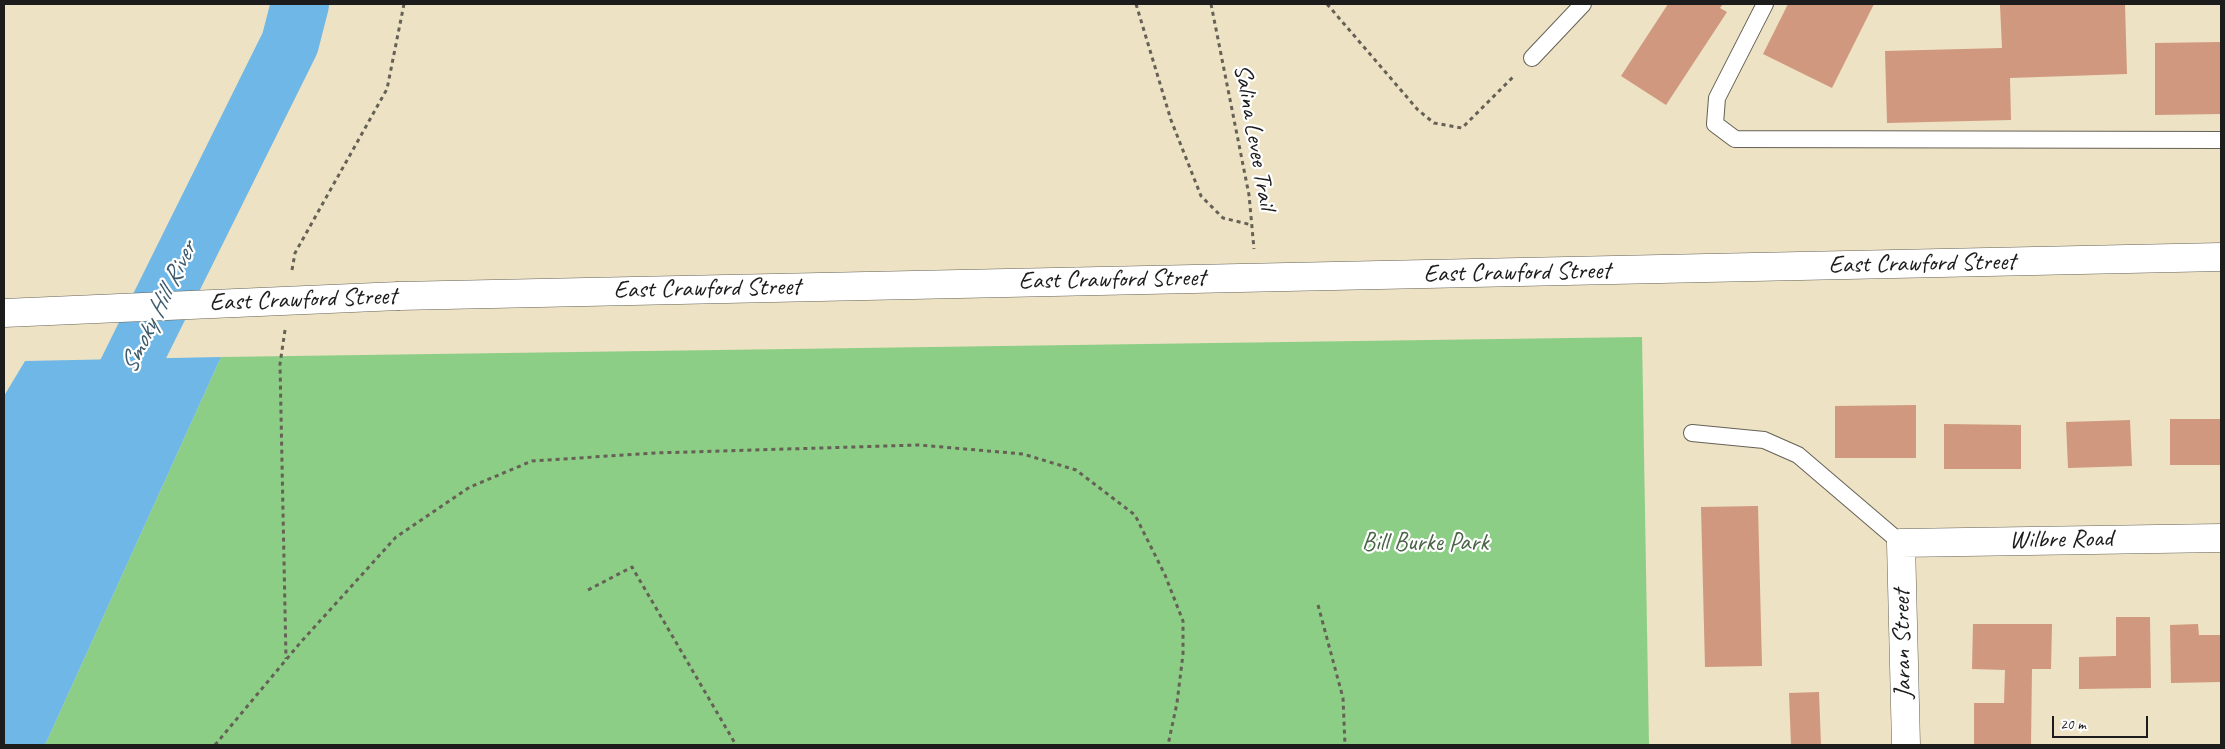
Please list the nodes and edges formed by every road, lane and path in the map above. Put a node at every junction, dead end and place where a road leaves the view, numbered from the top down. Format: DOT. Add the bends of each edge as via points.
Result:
graph roads {
  1 [pos="1136,4"];
  2 [pos="1211,4"];
  3 [pos="1327,4"];
  4 [pos="1582,4"];
  5 [pos="1766,4"];
  6 [pos="1532,58"];
  7 [pos="2221,140"];
  8 [pos="1252,225"];
  9 [pos="2221,257"];
  10 [pos="1256,277"];
  11 [pos="4,313"];
  12 [pos="1692,433"];
  13 [pos="2221,538"];
  14 [pos="1901,543"];
  15 [pos="588,590"];
  16 [pos="1318,605"];
  17 [pos="215,745"];
  18 [pos="736,745"];
  19 [pos="1168,745"];
  20 [pos="1345,745"];
  21 [pos="1906,745"];
  1 -- 8 [label="path" via="1172,120 1201,196 1224,218"];
  2 -- 8 [label="path, Salina Levee Trail" via="1249,195"];
  3 -- 6 [label="path" via="1418,110 1434,123 1462,128"];
  4 -- 6 [label="lane"];
  5 -- 7 [label="lane" via="1717,98 1715,124 1735,139"];
  8 -- 10 [label="path, Salina Levee Trail"];
  9 -- 10 [label="street, East Crawford Street"];
  10 -- 11 [label="street, East Crawford Street, bridge" via="399,296"];
  12 -- 14 [label="lane" via="1764,440 1798,455"];
  13 -- 14 [label="street, Wilbre Road"];
  14 -- 21 [label="street, Jaran Street"];
  15 -- 18 [label="path" via="632,567"];
  16 -- 20 [label="path" via="1342,698"];
  17 -- 19 [label="path" via="300,643 396,537 470,487 532,461 655,453 919,445 1023,454 1076,470 1135,515 1165,575 1183,621 1178,703"];
}
